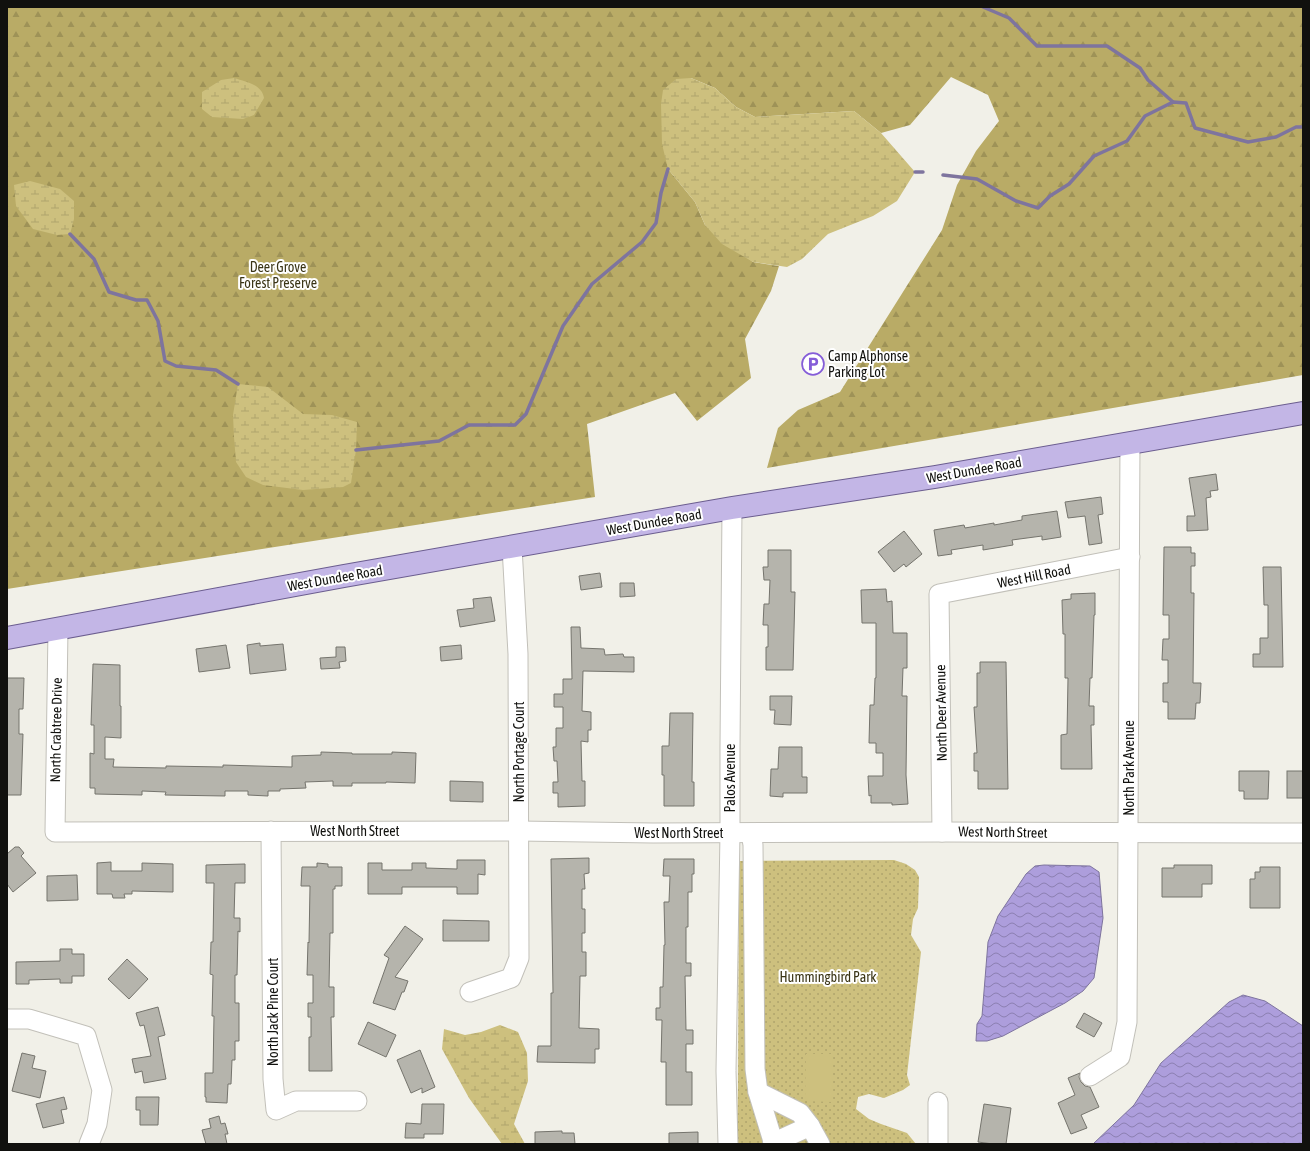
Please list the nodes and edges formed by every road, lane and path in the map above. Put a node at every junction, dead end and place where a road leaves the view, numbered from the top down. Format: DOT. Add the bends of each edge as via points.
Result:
graph roads {
  1 [pos="1303,413"];
  2 [pos="1130,443"];
  3 [pos="732,508"];
  4 [pos="512,547"];
  5 [pos="1130,557"];
  6 [pos="939,594"];
  7 [pos="58,629"];
  8 [pos="7,638"];
  9 [pos="271,831"];
  10 [pos="519,831"];
  11 [pos="55,832"];
  12 [pos="942,832"];
  13 [pos="730,833"];
  14 [pos="752,833"];
  15 [pos="1128,834"];
  16 [pos="1303,834"];
  17 [pos="470,992"];
  18 [pos="7,1019"];
  19 [pos="1090,1076"];
  20 [pos="758,1092"];
  21 [pos="357,1101"];
  22 [pos="938,1102"];
  23 [pos="810,1126"];
  24 [pos="89,1144"];
  25 [pos="728,1144"];
  26 [pos="773,1144"];
  27 [pos="820,1144"];
  28 [pos="938,1144"];
  1 -- 2 [label="main road, West Dundee Road"];
  2 -- 3 [label="main road, West Dundee Road" via="935,477"];
  2 -- 5 [label="street, North Park Avenue"];
  3 -- 4 [label="main road, West Dundee Road"];
  3 -- 13 [label="street, Palos Avenue"];
  4 -- 7 [label="main road, West Dundee Road"];
  4 -- 10 [label="street, North Portage Court" via="518,654"];
  5 -- 6 [label="street, West Hill Road"];
  5 -- 15 [label="street, North Park Avenue"];
  6 -- 12 [label="street, North Deer Avenue"];
  7 -- 8 [label="main road, West Dundee Road"];
  7 -- 11 [label="street, North Crabtree Drive"];
  9 -- 10 [label="street, West North Street"];
  9 -- 11 [label="street, West North Street"];
  9 -- 21 [label="street, North Jack Pine Court" via="273,1079 276,1110 296,1101"];
  10 -- 13 [label="street, West North Street"];
  10 -- 17 [label="street, North Portage Court" via="519,958 511,978"];
  12 -- 14 [label="street, West North Street"];
  12 -- 15 [label="street, West North Street"];
  13 -- 14 [label="street, West North Street"];
  13 -- 25 [label="street, Palos Avenue" via="726,1071"];
  14 -- 20 [label="street" via="755,1069"];
  15 -- 16 [label="street, West North Street"];
  15 -- 19 [label="street, North Park Avenue" via="1127,1022 1120,1056"];
  18 -- 24 [label="street" via="29,1019 86,1036 102,1090 97,1124"];
  20 -- 23 [label="street" via="800,1113"];
  20 -- 26 [label="street"];
  22 -- 28 [label="street"];
  23 -- 26 [label="street"];
  23 -- 27 [label="street"];
}
